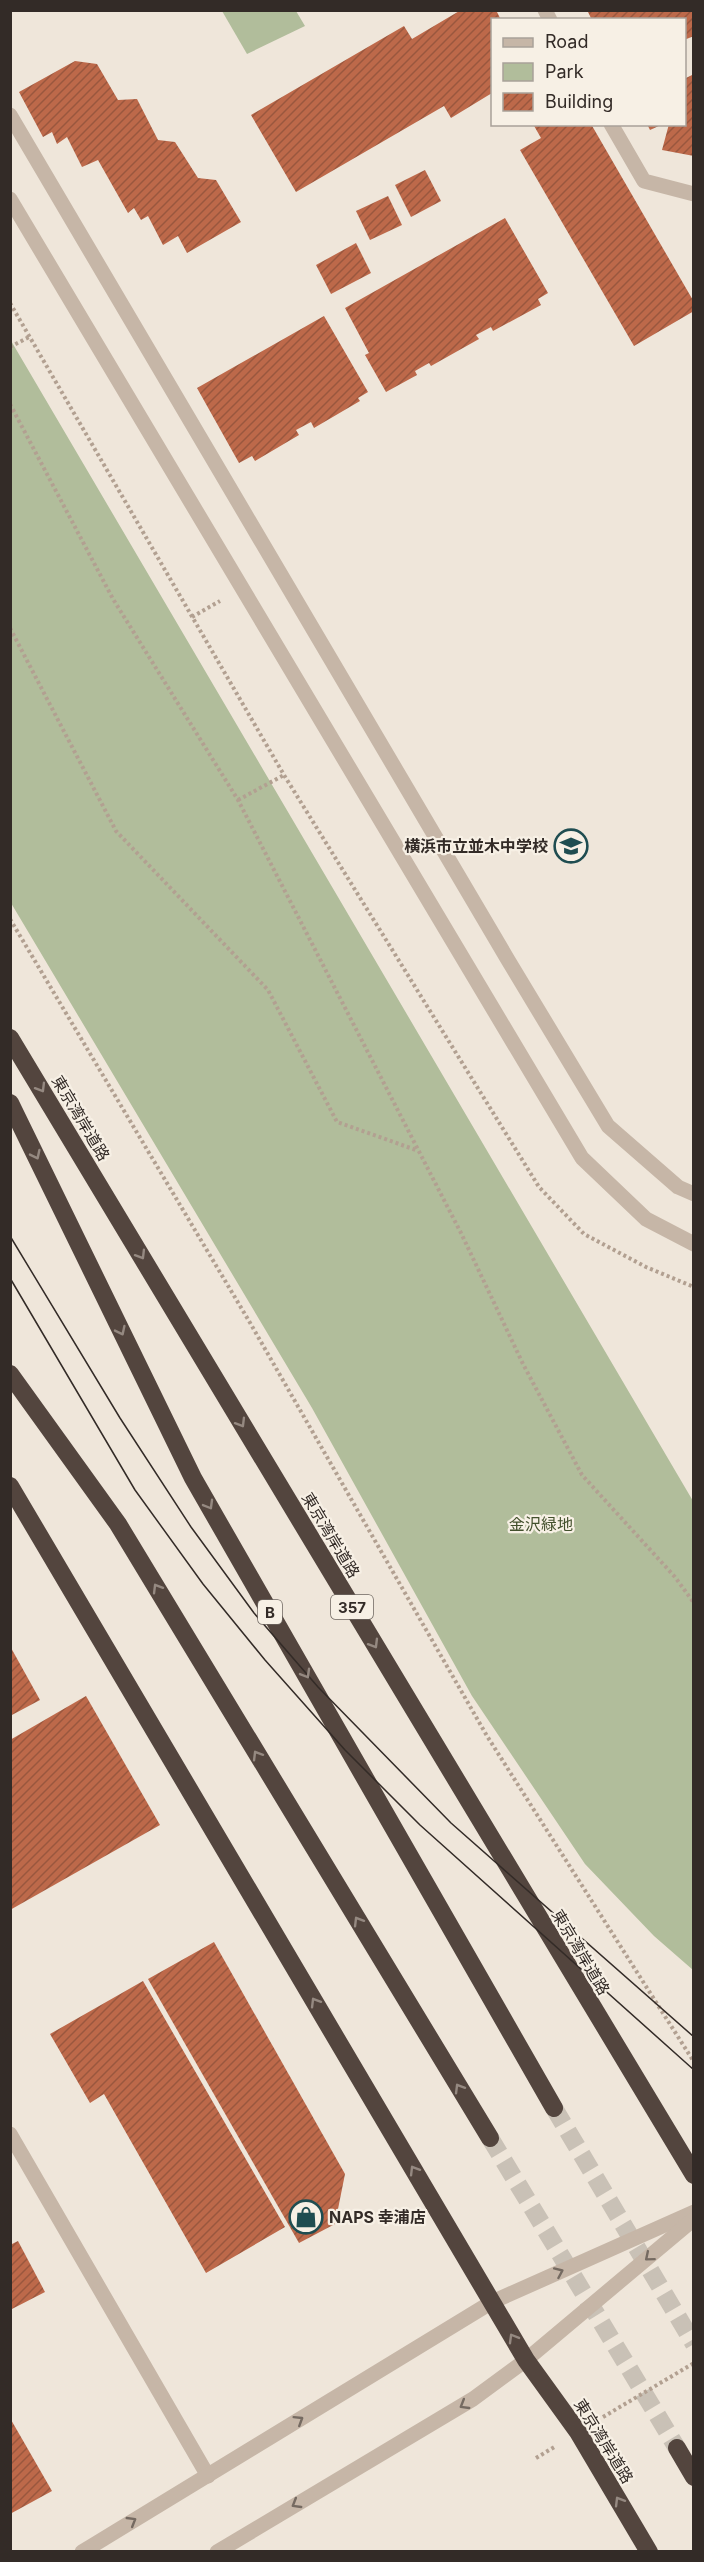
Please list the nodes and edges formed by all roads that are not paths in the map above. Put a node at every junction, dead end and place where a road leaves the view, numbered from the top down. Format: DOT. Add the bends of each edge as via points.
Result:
graph roads {
  1 [pos="10,115"];
  2 [pos="612,126"];
  3 [pos="693,194"];
  4 [pos="10,199"];
  5 [pos="10,1038"];
  6 [pos="10,1103"];
  7 [pos="693,1194"];
  8 [pos="693,1244"];
  9 [pos="10,1374"];
  10 [pos="10,1486"];
  11 [pos="554,2108"];
  12 [pos="10,2134"];
  13 [pos="490,2138"];
  14 [pos="693,2175"];
  15 [pos="693,2212"];
  16 [pos="693,2219"];
  17 [pos="492,2302"];
  18 [pos="526,2360"];
  19 [pos="677,2448"];
  20 [pos="208,2476"];
  21 [pos="693,2477"];
  22 [pos="82,2552"];
  23 [pos="217,2552"];
  24 [pos="649,2552"];
  1 -- 7 [label="street" via="608,1126 678,1187"];
  2 -- 3 [label="street" via="644,181"];
  4 -- 8 [label="street" via="582,1158 646,1219"];
  5 -- 14 [label="highway, 東京湾岸道路 / 357, one-way"];
  6 -- 11 [label="highway, B, one-way" via="194,1478"];
  13 -- 9 [label="highway, one-way" via="118,1524"];
  17 -- 10 [label="highway, 東京湾岸道路, one-way"];
  12 -- 20 [label="street"];
  17 -- 15 [label="street, one-way"];
  16 -- 18 [label="street, one-way"];
  18 -- 17 [label="highway, 東京湾岸道路, one-way"];
  20 -- 17 [label="street, one-way"];
  18 -- 23 [label="street, one-way" via="473,2399"];
  24 -- 18 [label="highway, 東京湾岸道路, one-way" via="578,2432"];
  19 -- 21 [label="highway"];
  22 -- 20 [label="street, one-way"];
}
